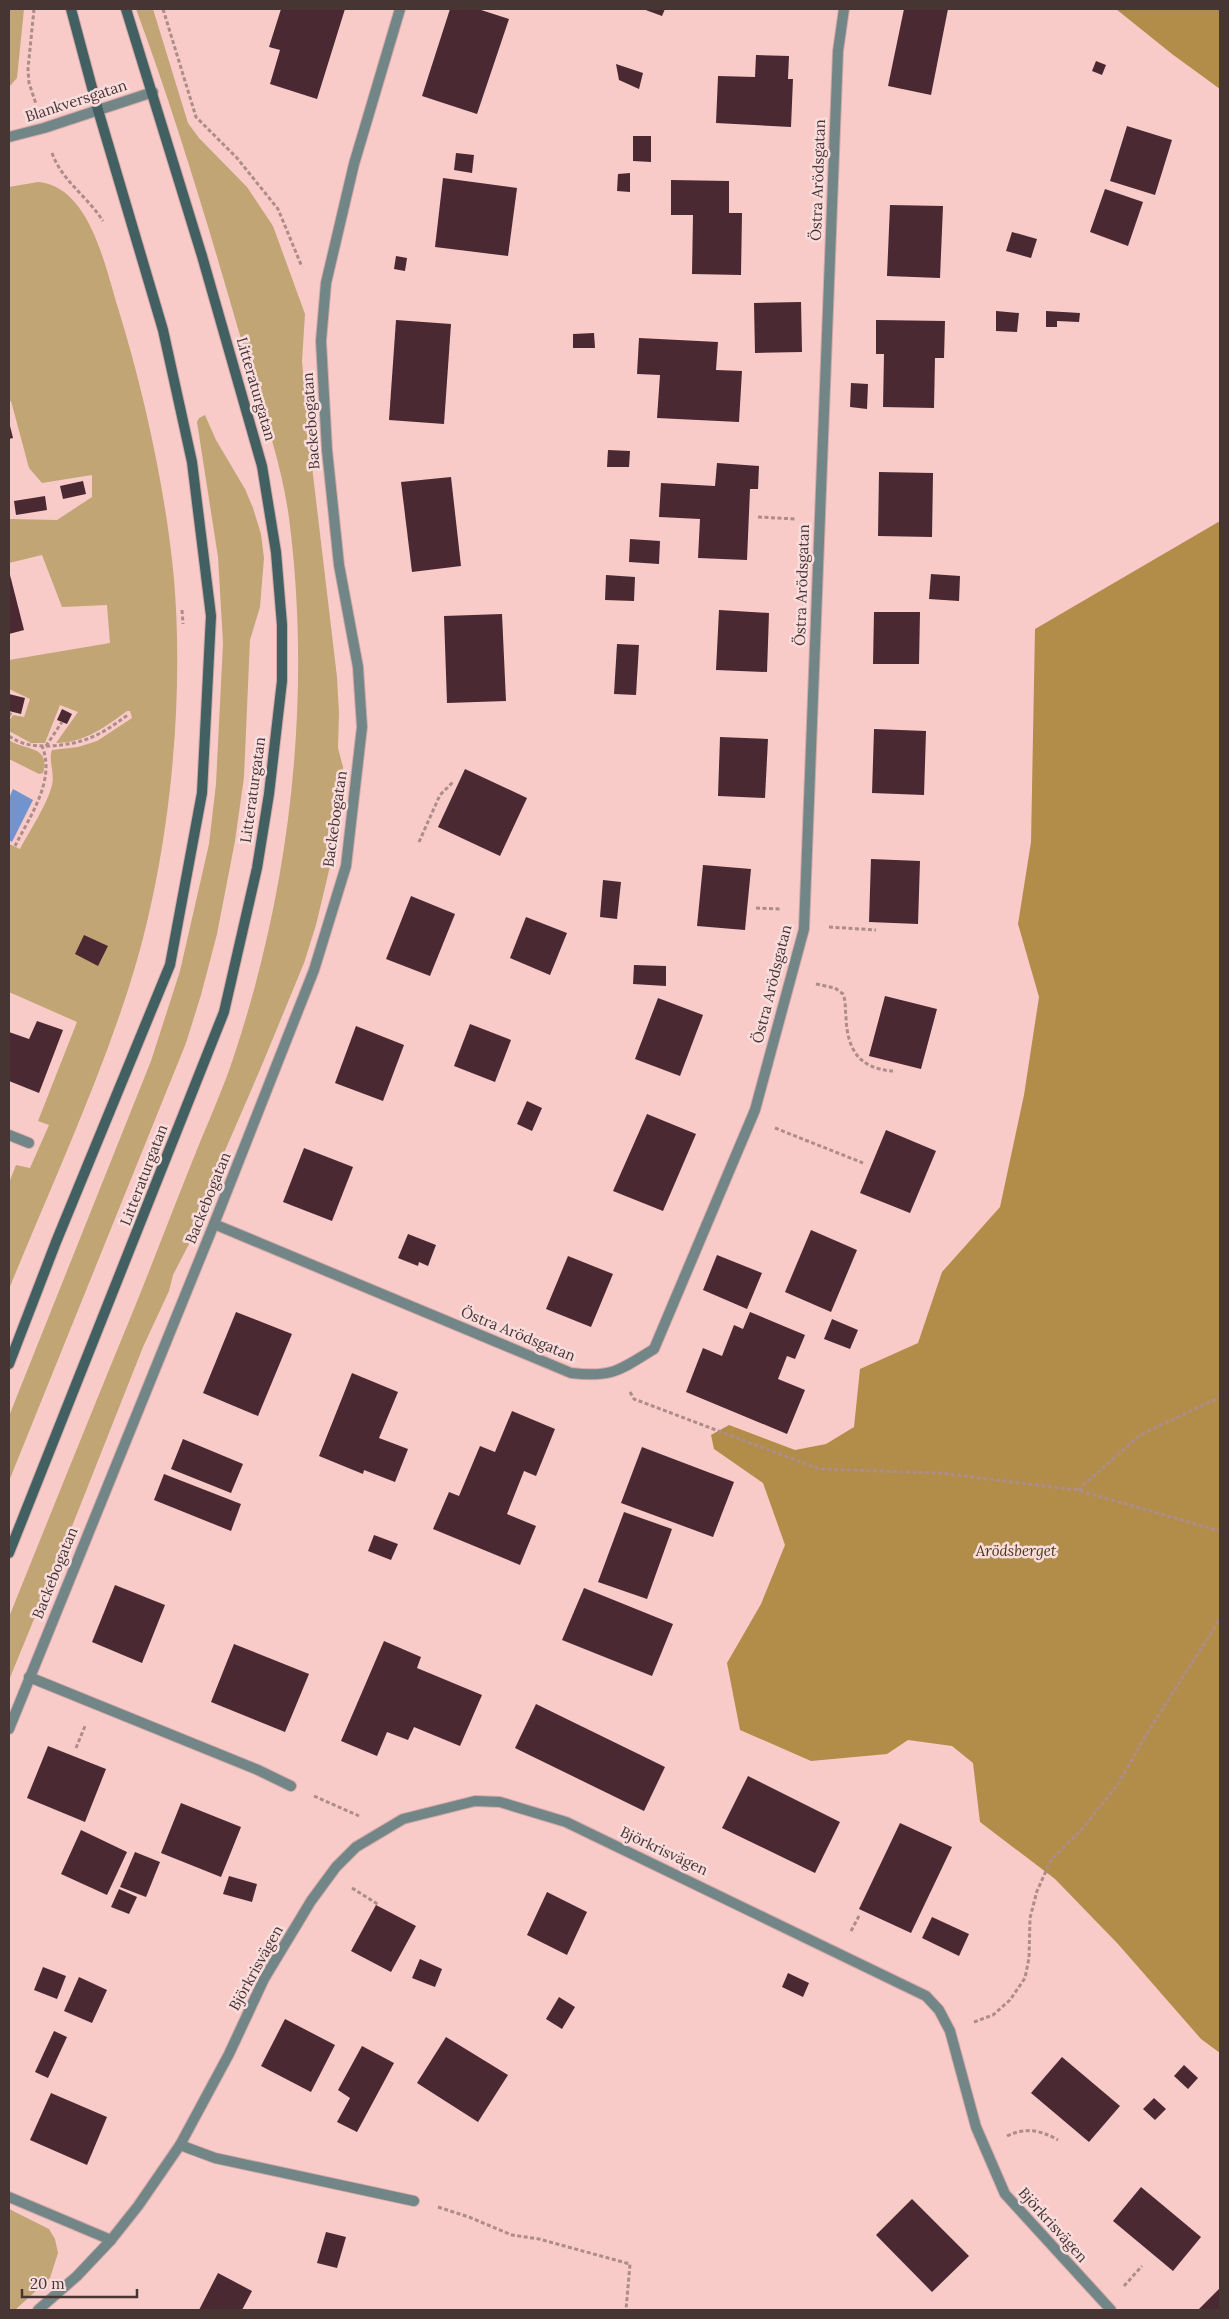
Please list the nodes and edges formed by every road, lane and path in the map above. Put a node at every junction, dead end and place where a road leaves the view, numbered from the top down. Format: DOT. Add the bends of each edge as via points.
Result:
graph roads {
  1 [pos="34,9"];
  2 [pos="71,9"];
  3 [pos="126,9"];
  4 [pos="162,9"];
  5 [pos="400,9"];
  6 [pos="844,9"];
  7 [pos="152,92"];
  8 [pos="98,110"];
  9 [pos="44,128"];
  10 [pos="9,137"];
  11 [pos="105,230"];
  12 [pos="326,283"];
  13 [pos="758,517"];
  14 [pos="820,521"];
  15 [pos="182,606"];
  16 [pos="183,626"];
  17 [pos="12,711"];
  18 [pos="129,714"];
  19 [pos="9,716"];
  20 [pos="62,722"];
  21 [pos="9,736"];
  22 [pos="44,746"];
  23 [pos="453,782"];
  24 [pos="419,842"];
  25 [pos="15,846"];
  26 [pos="804,926"];
  27 [pos="876,930"];
  28 [pos="790,978"];
  29 [pos="892,1071"];
  30 [pos="750,1121"];
  31 [pos="9,1135"];
  32 [pos="29,1143"];
  33 [pos="863,1163"];
  34 [pos="214,1224"];
  35 [pos="9,1364"];
  36 [pos="617,1371"];
  37 [pos="1220,1397"];
  38 [pos="1077,1490"];
  39 [pos="1220,1531"];
  40 [pos="9,1553"];
  41 [pos="1220,1618"];
  42 [pos="29,1677"];
  43 [pos="9,1729"];
  44 [pos="291,1786"];
  45 [pos="345,1808"];
  46 [pos="331,1874"];
  47 [pos="379,1905"];
  48 [pos="950,2031"];
  49 [pos="1058,2140"];
  50 [pos="180,2145"];
  51 [pos="985,2149"];
  52 [pos="9,2197"];
  53 [pos="414,2201"];
  54 [pos="451,2211"];
  55 [pos="111,2240"];
  56 [pos="38,2310"];
  57 [pos="626,2310"];
  58 [pos="1111,2310"];
  1 -- 9 [label="path" via="29,83"];
  2 -- 8 [label="street"];
  3 -- 7 [label="street, Litteraturgatan"];
  4 -- 12 [label="path" via="196,117 237,158 278,209 308,280"];
  5 -- 12 [label="street, Backebogatan" via="354,164"];
  6 -- 14 [label="street, Östra Arödsgatan" via="838,51"];
  7 -- 8 [label="street, Blankversgatan"];
  7 -- 40 [label="street, Litteraturgatan" via="262,466 277,561 282,681 257,868 224,1012"];
  8 -- 9 [label="street, Blankversgatan"];
  8 -- 35 [label="street" via="164,330 192,462 211,616 202,793 170,966"];
  9 -- 10 [label="street, Blankversgatan"];
  9 -- 11 [label="path" via="55,161 64,176 87,199"];
  12 -- 34 [label="street, Backebogatan" via="321,341 326,450 339,564 358,667 362,727 346,866 314,970"];
  13 -- 14 [label="path"];
  14 -- 26 [label="street, Östra Arödsgatan"];
  15 -- 16 [label="path"];
  17 -- 19 [label="path"];
  18 -- 22 [label="path" via="88,740"];
  20 -- 22 [label="path"];
  21 -- 22 [label="path" via="30,745"];
  22 -- 25 [label="path" via="46,775 39,799"];
  23 -- 24 [label="path" via="440,795"];
  26 -- 27 [label="path"];
  26 -- 28 [label="street, Östra Arödsgatan"];
  28 -- 29 [label="path" via="834,988 843,994 847,1031 856,1055 872,1068"];
  28 -- 30 [label="street, Östra Arödsgatan"];
  30 -- 33 [label="path"];
  30 -- 36 [label="street, Östra Arödsgatan" via="654,1350"];
  31 -- 32 [label="street"];
  34 -- 36 [label="street, Östra Arödsgatan" via="571,1373 595,1376"];
  34 -- 42 [label="street, Backebogatan"];
  36 -- 38 [label="path" via="634,1399 820,1469 941,1473"];
  37 -- 38 [label="path" via="1140,1435"];
  38 -- 39 [label="path"];
  41 -- 48 [label="path" via="1118,1784 1083,1828 1051,1860 1037,1891 1030,1918 1025,1978 1010,2000 994,2015"];
  42 -- 43 [label="street, Backebogatan"];
  42 -- 44 [label="street"];
  44 -- 45 [label="path"];
  46 -- 47 [label="path"];
  46 -- 48 [label="street, Björkrisvägen" via="356,1846 402,1819 475,1801 500,1802 566,1822 905,1985 926,1996 939,2010"];
  46 -- 50 [label="street, Björkrisvägen" via="264,1979"];
  48 -- 51 [label="street, Björkrisvägen"];
  49 -- 51 [label="path" via="1044,2132 1020,2131"];
  50 -- 53 [label="street" via="215,2158"];
  50 -- 55 [label="street, Björkrisvägen"];
  51 -- 58 [label="street, Björkrisvägen" via="1005,2194"];
  52 -- 55 [label="street"];
  54 -- 57 [label="path" via="512,2235 539,2239 630,2264"];
  55 -- 56 [label="street, Björkrisvägen"];
}
